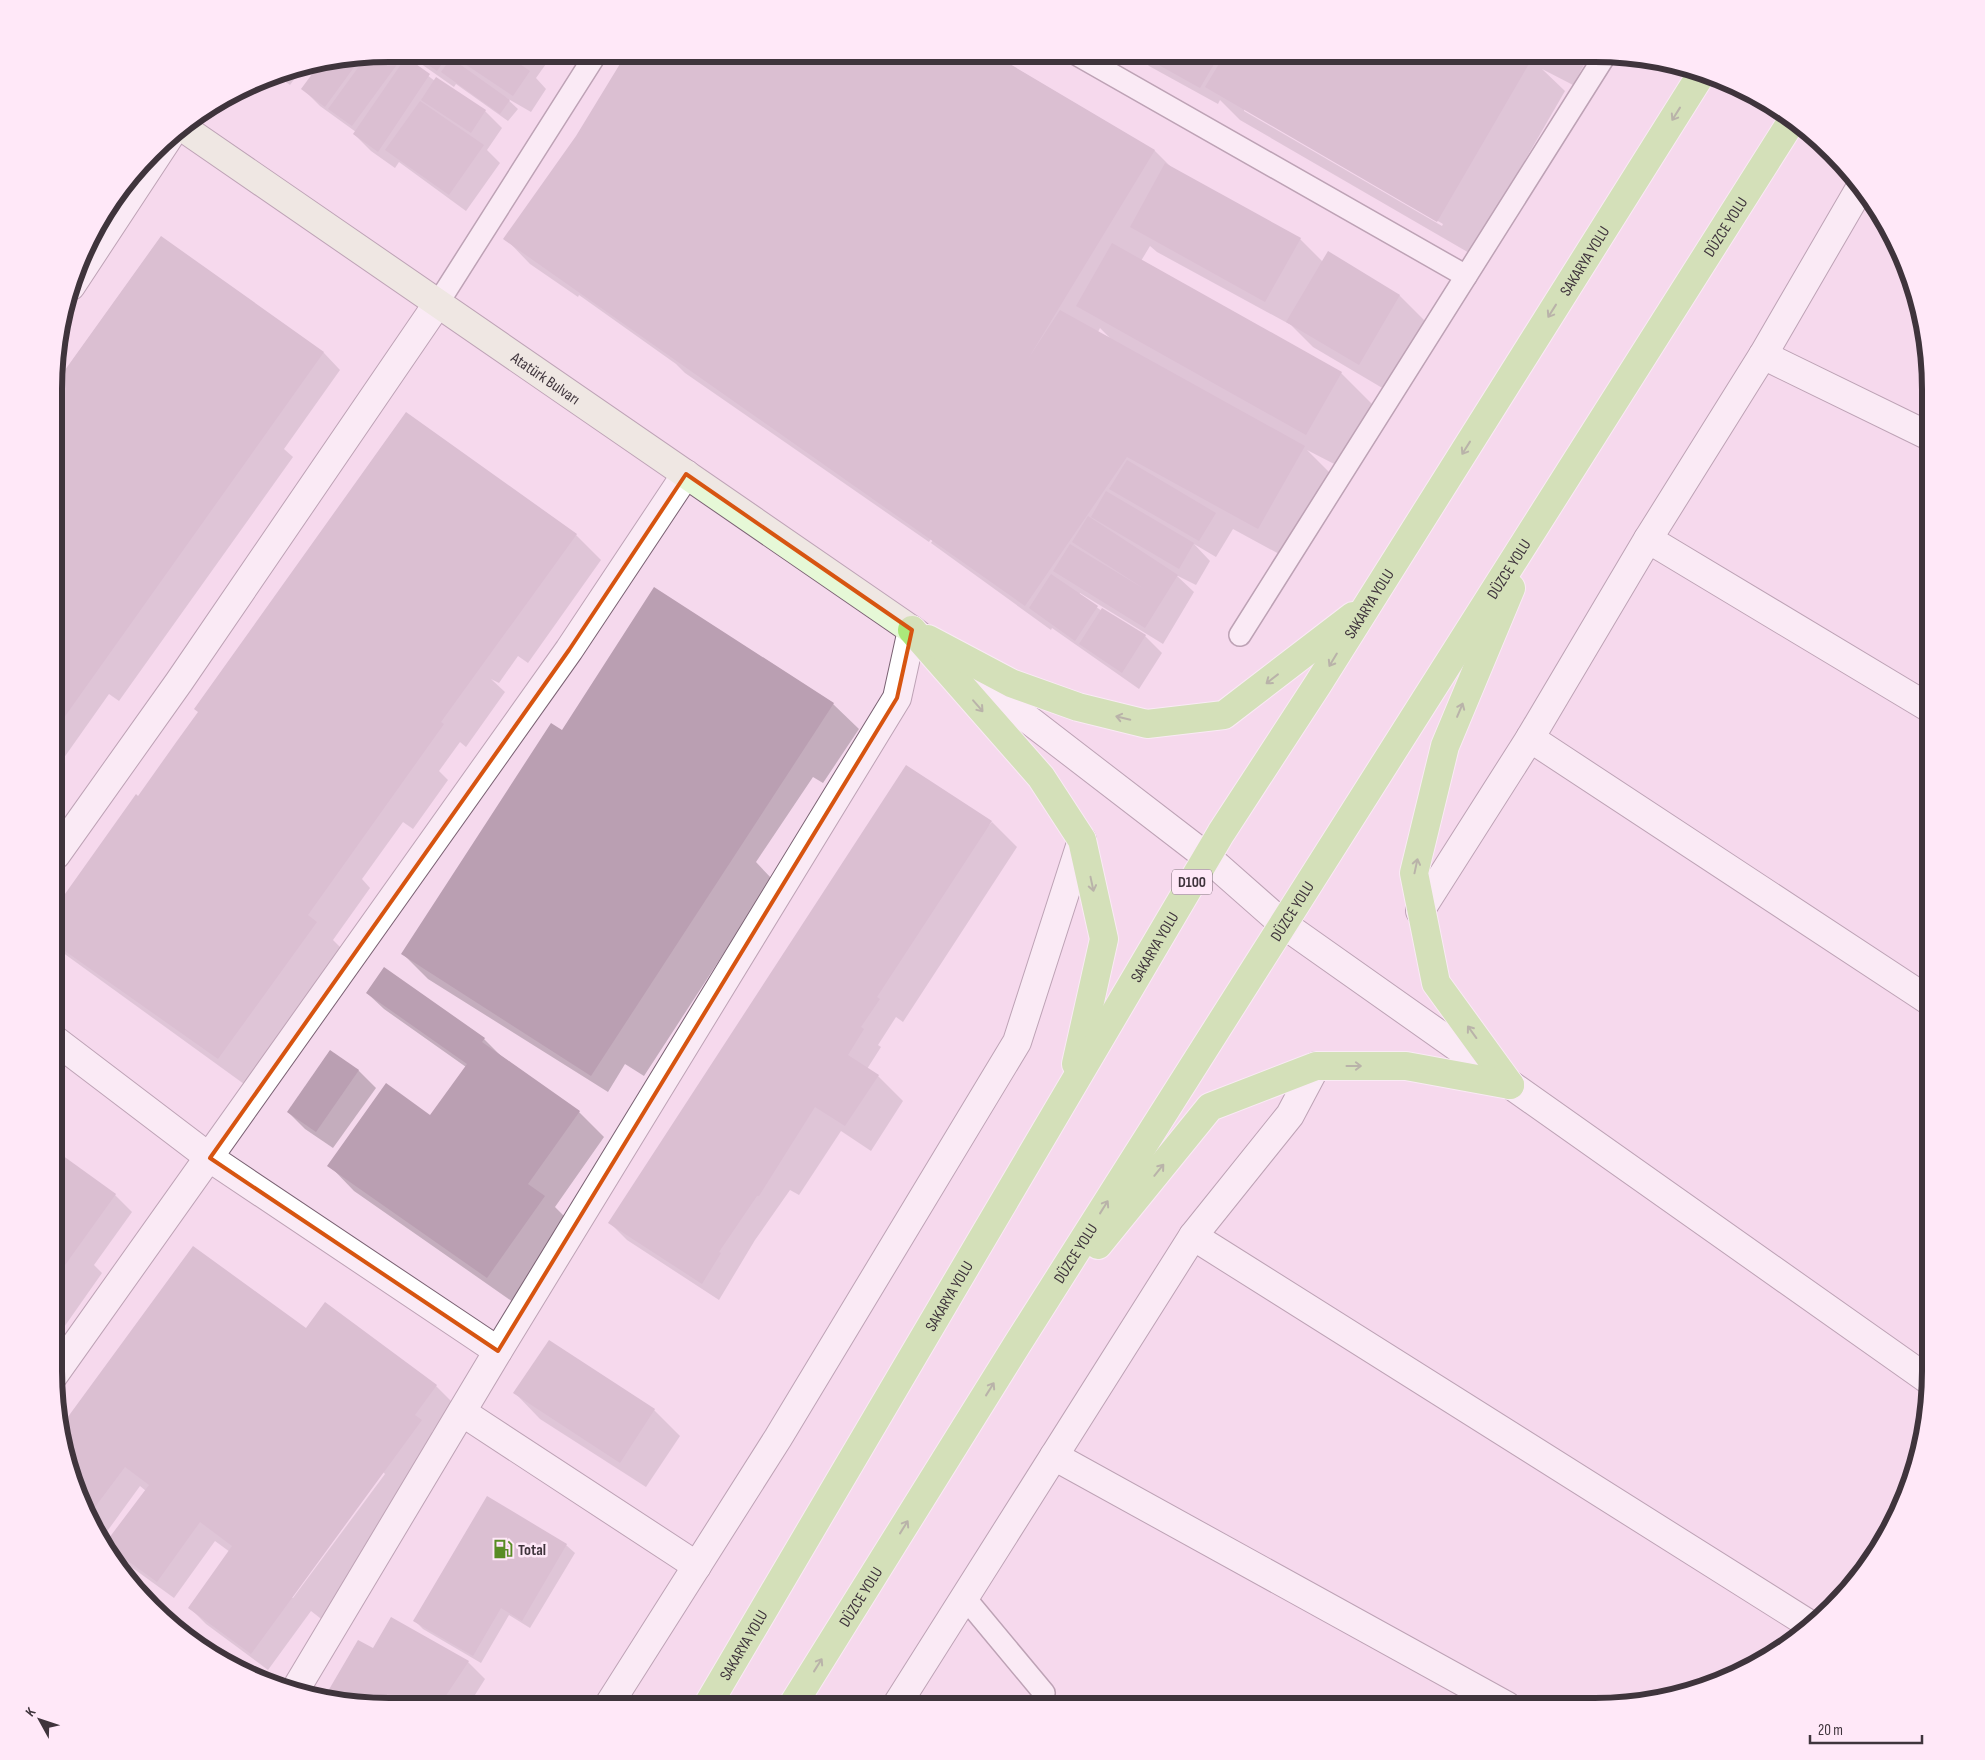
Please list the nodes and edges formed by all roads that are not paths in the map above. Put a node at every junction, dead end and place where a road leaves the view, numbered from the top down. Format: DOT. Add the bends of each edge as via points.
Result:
graph roads {
  1 [pos="591,62"];
  2 [pos="1090,62"];
  3 [pos="1601,62"];
  4 [pos="1698,79"];
  5 [pos="1789,126"];
  6 [pos="188,131"];
  7 [pos="145,173"];
  8 [pos="1857,193"];
  9 [pos="91,255"];
  10 [pos="1466,276"];
  11 [pos="438,303"];
  12 [pos="1763,355"];
  13 [pos="1922,433"];
  14 [pos="686,474"];
  15 [pos="1542,514"];
  16 [pos="1648,539"];
  17 [pos="1366,606"];
  18 [pos="912,630"];
  19 [pos="1240,635"];
  20 [pos="1922,704"];
  21 [pos="1530,738"];
  22 [pos="1082,840"];
  23 [pos="62,847"];
  24 [pos="1207,857"];
  25 [pos="1420,911"];
  26 [pos="1283,924"];
  27 [pos="1922,996"];
  28 [pos="62,1045"];
  29 [pos="1316,1066"];
  30 [pos="1510,1085"];
  31 [pos="1070,1090"];
  32 [pos="210,1158"];
  33 [pos="1193,1236"];
  34 [pos="1018,1343"];
  35 [pos="498,1351"];
  36 [pos="62,1364"];
  37 [pos="1922,1375"];
  38 [pos="462,1412"];
  39 [pos="1054,1456"];
  40 [pos="697,1566"];
  41 [pos="965,1598"];
  42 [pos="1805,1621"];
  43 [pos="299,1684"];
  44 [pos="613,1698"];
  45 [pos="713,1698"];
  46 [pos="797,1698"];
  47 [pos="901,1698"];
  48 [pos="1042,1698"];
  49 [pos="1493,1698"];
  1 -- 11 [label="lane"];
  2 -- 10 [label="lane"];
  3 -- 10 [label="lane"];
  4 -- 17 [label="highway, SAKARYA YOLU / D100, one-way"];
  5 -- 15 [label="highway, DÜZCE YOLU"];
  6 -- 11 [label="main road, Atatürk Bulvarı"];
  7 -- 9 [label="street"];
  8 -- 12 [label="street"];
  10 -- 19 [label="lane"];
  11 -- 14 [label="main road, Atatürk Bulvarı"];
  11 -- 23 [label="street" via="180,682"];
  12 -- 13 [label="street"];
  12 -- 16 [label="street"];
  14 -- 18 [label="main road, Atatürk Bulvarı"];
  14 -- 32 [label="street" via="569,650"];
  25 -- 15 [label="highway, one-way" via="1414,873 1445,746"];
  15 -- 26 [label="highway, DÜZCE YOLU"];
  16 -- 20 [label="street"];
  16 -- 21 [label="street"];
  17 -- 18 [label="highway, one-way" via="1224,716 1148,724 1078,707 1010,683"];
  17 -- 24 [label="highway, SAKARYA YOLU / D100, one-way"];
  18 -- 22 [label="highway, one-way" via="1041,777"];
  18 -- 24 [label="street"];
  18 -- 35 [label="street" via="897,698"];
  21 -- 25 [label="street"];
  21 -- 27 [label="street"];
  22 -- 31 [label="highway, one-way" via="1104,939"];
  22 -- 40 [label="street" via="1017,1042 784,1430"];
  24 -- 26 [label="street"];
  24 -- 31 [label="highway, SAKARYA YOLU / D100"];
  30 -- 25 [label="highway, one-way" via="1436,983"];
  26 -- 30 [label="street"];
  34 -- 26 [label="highway, DÜZCE YOLU, one-way"];
  28 -- 32 [label="street"];
  29 -- 30 [label="highway, one-way" via="1406,1066"];
  29 -- 33 [label="street" via="1290,1115"];
  34 -- 29 [label="highway, one-way" via="1210,1107"];
  30 -- 37 [label="street"];
  31 -- 45 [label="highway, SAKARYA YOLU / D100"];
  32 -- 35 [label="street"];
  32 -- 36 [label="street"];
  33 -- 39 [label="street"];
  33 -- 42 [label="street"];
  46 -- 34 [label="highway, DÜZCE YOLU, one-way"];
  35 -- 38 [label="street"];
  38 -- 40 [label="street"];
  38 -- 43 [label="street"];
  39 -- 41 [label="street"];
  39 -- 49 [label="street"];
  40 -- 44 [label="street"];
  41 -- 47 [label="street"];
  41 -- 48 [label="lane" via="1044,1693"];
}
